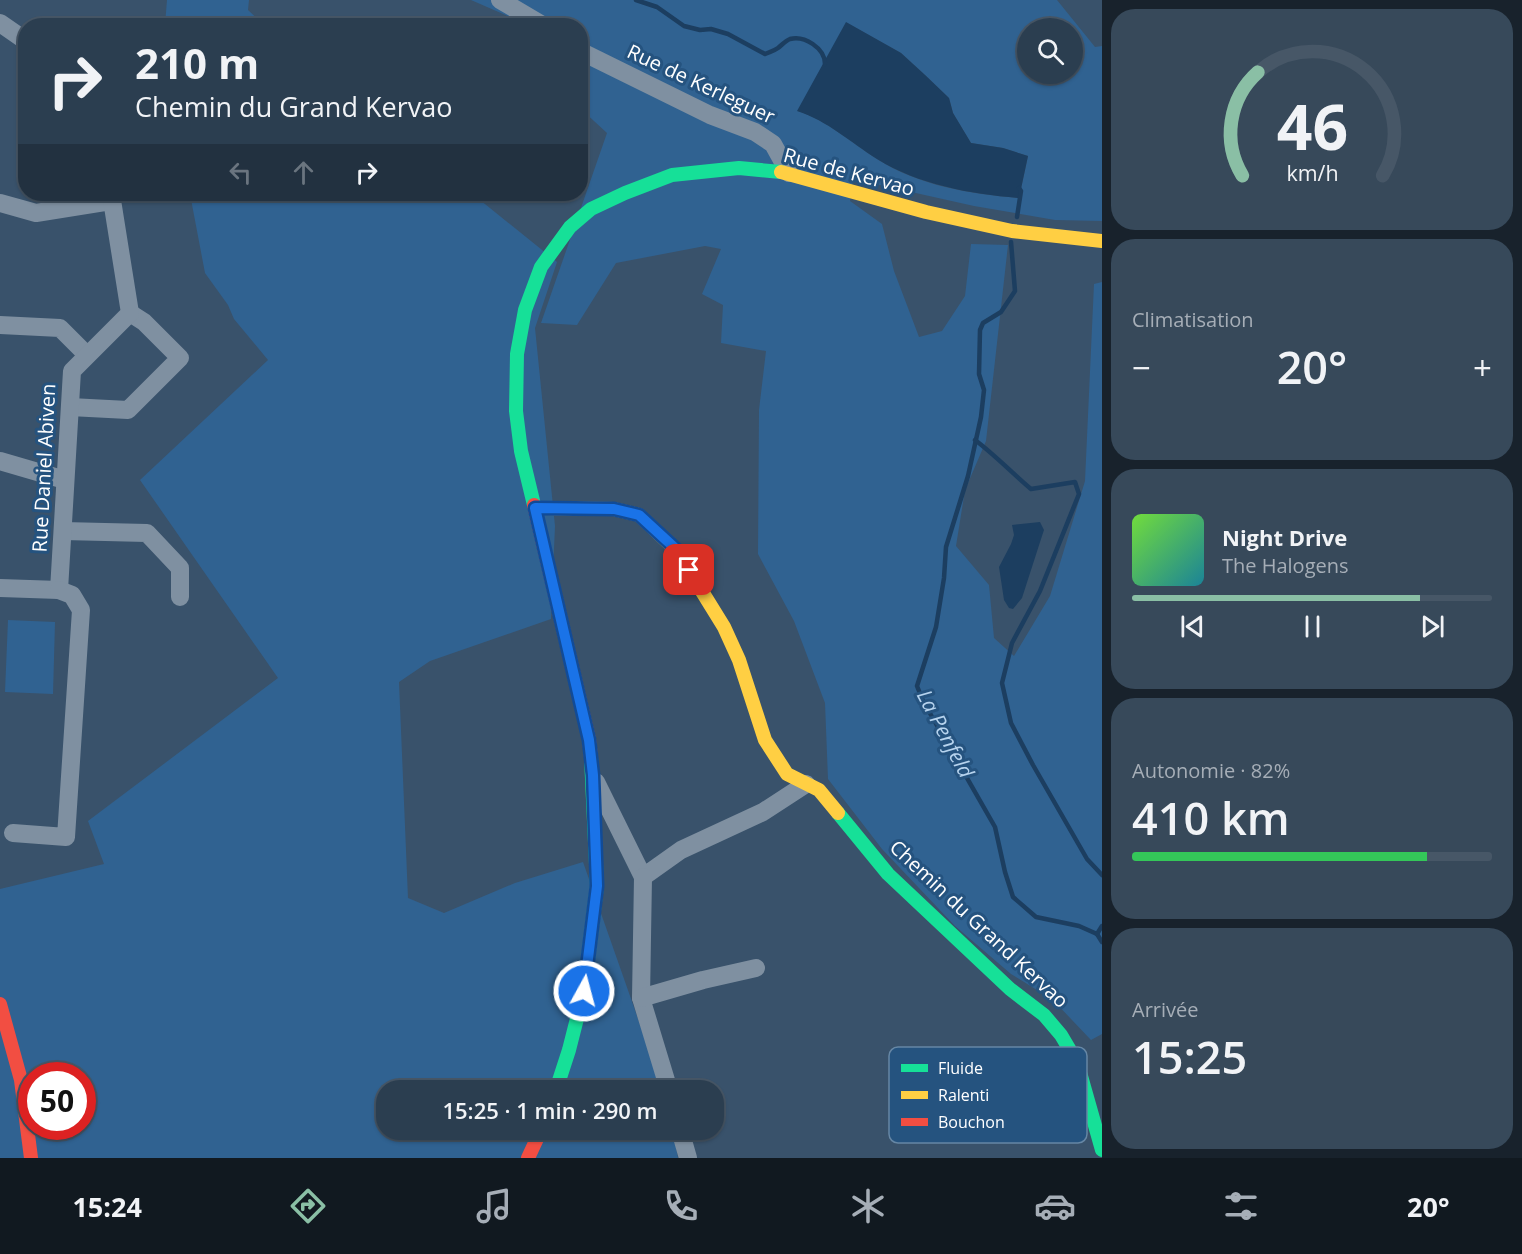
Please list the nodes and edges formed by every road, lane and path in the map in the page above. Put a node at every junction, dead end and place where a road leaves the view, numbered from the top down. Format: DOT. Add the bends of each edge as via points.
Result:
graph roads {
  1 [pos="500,0"];
  2 [pos="530,18"];
  3 [pos="0,23"];
  4 [pos="18,35"];
  5 [pos="588,55"];
  6 [pos="789,172"];
  7 [pos="92,201"];
  8 [pos="112,201"];
  9 [pos="0,203"];
  10 [pos="1102,241"];
  11 [pos="130,313"];
  12 [pos="0,325"];
  13 [pos="87,355"];
  14 [pos="70,407"];
  15 [pos="0,462"];
  16 [pos="65,480"];
  17 [pos="535,508"];
  18 [pos="63,531"];
  19 [pos="0,588"];
  20 [pos="59,590"];
  21 [pos="180,597"];
  22 [pos="593,775"];
  23 [pos="806,784"];
  24 [pos="13,833"];
  25 [pos="643,877"];
  26 [pos="756,968"];
  27 [pos="641,998"];
  28 [pos="0,1004"];
  29 [pos="1068,1047"];
  30 [pos="559,1080"];
  31 [pos="666,1080"];
  32 [pos="1087,1097"];
  33 [pos="536,1140"];
  34 [pos="683,1140"];
  35 [pos="1102,1150"];
  36 [pos="31,1158"];
  37 [pos="528,1158"];
  38 [pos="688,1158"];
  1 -- 2 [label="street"];
  3 -- 4 [label="street"];
  5 -- 6 [label="street, Rue de Kerleguer" via="710,115 755,132 773,144"];
  6 -- 10 [label="main road, Rue de Kervao" via="926,212 1012,231"];
  6 -- 17 [label="main road, Rue de Kervao" via="739,168 672,175 591,209 570,227 541,267 525,310 517,354 516,411"];
  7 -- 9 [label="street" via="36,213"];
  8 -- 11 [label="street"];
  11 -- 13 [label="street, Rue Daniel Abiven"];
  11 -- 14 [label="street" via="144,321 180,358 128,410"];
  12 -- 13 [label="street" via="60,328"];
  13 -- 14 [label="street, Rue Daniel Abiven" via="72,371"];
  14 -- 16 [label="street, Rue Daniel Abiven"];
  15 -- 16 [label="street"];
  16 -- 18 [label="street, Rue Daniel Abiven"];
  17 -- 22 [label="main road, Rue de Kervao" via="589,740"];
  17 -- 23 [label="main road, Chemin du Grand Kervao" via="614,509 639,515 677,550 724,627 765,740 787,774"];
  18 -- 20 [label="street, Rue Daniel Abiven"];
  18 -- 21 [label="street" via="147,533 180,568"];
  19 -- 20 [label="street"];
  20 -- 24 [label="street" via="72,595 81,610 66,837"];
  22 -- 25 [label="street"];
  22 -- 30 [label="main road, Rue de Kervao" via="597,886 584,991"];
  23 -- 25 [label="street" via="763,812 681,850"];
  23 -- 29 [label="main road, Chemin du Grand Kervao" via="819,790 888,874 1010,989 1044,1015"];
  25 -- 27 [label="street"];
  26 -- 27 [label="street"];
  27 -- 31 [label="street"];
  28 -- 36 [label="main road" via="20,1067"];
  32 -- 35 [label="main road, Chemin du Grand Kervao"];
  33 -- 37 [label="main road"];
  34 -- 38 [label="street"];
}
